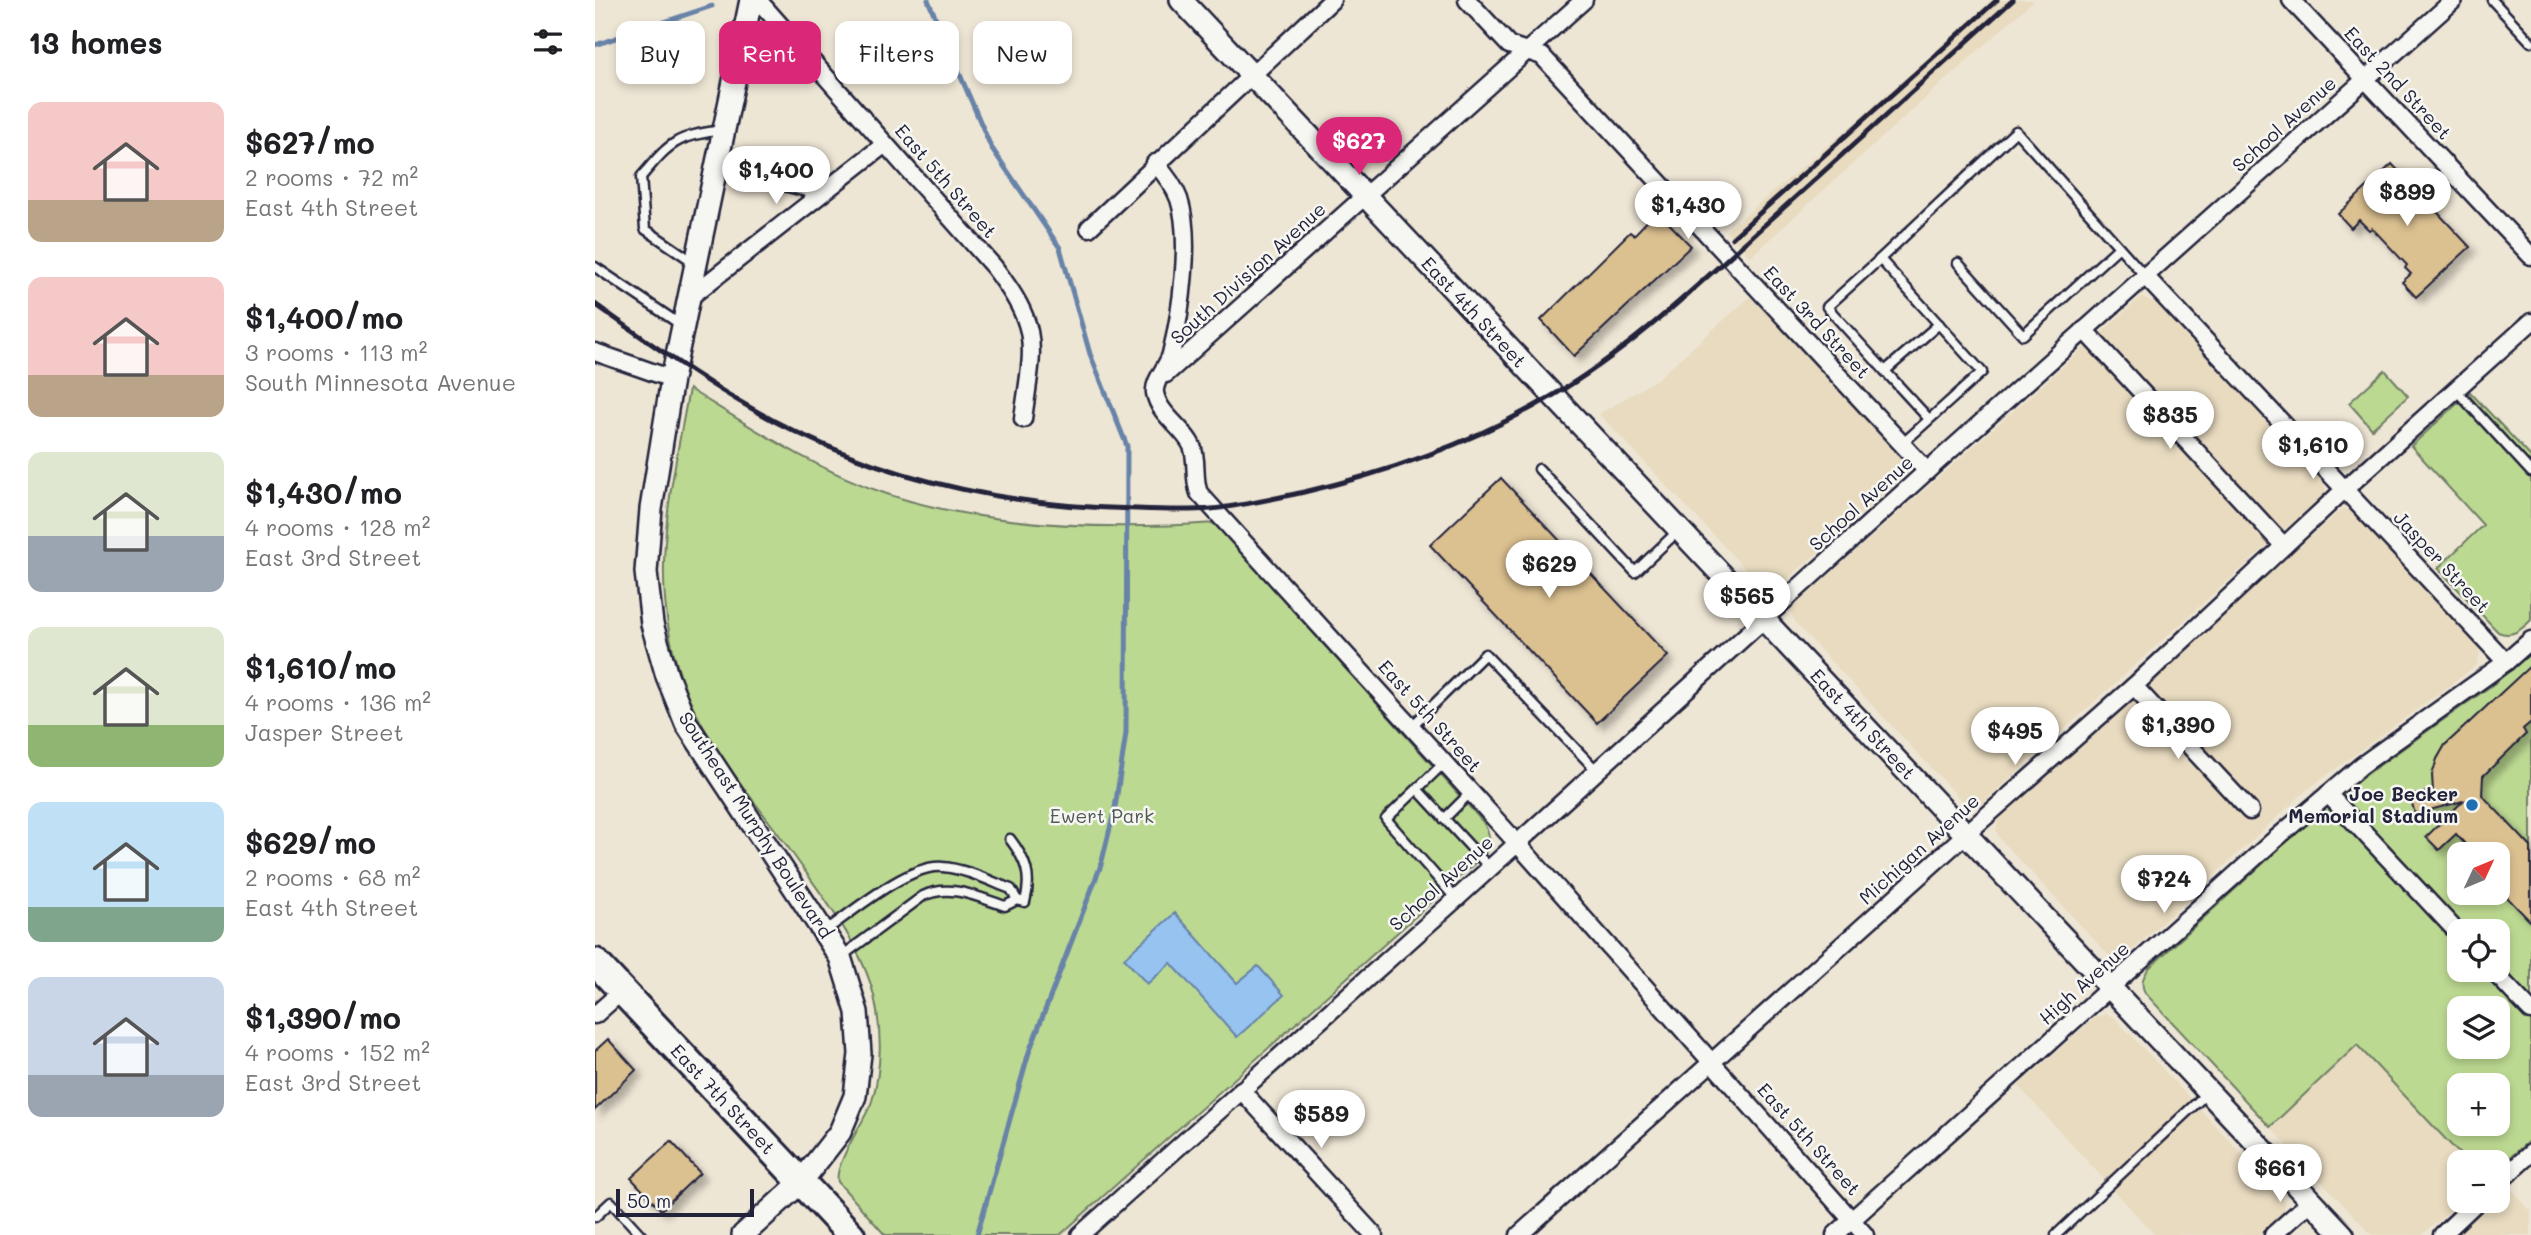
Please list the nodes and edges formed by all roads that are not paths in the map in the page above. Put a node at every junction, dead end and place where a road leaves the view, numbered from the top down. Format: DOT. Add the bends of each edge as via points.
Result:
graph roads {
  1 [pos="751,0"];
  2 [pos="758,0"];
  3 [pos="1181,0"];
  4 [pos="1332,0"];
  5 [pos="1467,0"];
  6 [pos="1584,0"];
  7 [pos="2291,0"];
  8 [pos="2454,0"];
  9 [pos="2492,0"];
  10 [pos="2531,42"];
  11 [pos="1528,51"];
  12 [pos="1250,74"];
  13 [pos="2366,79"];
  14 [pos="724,130"];
  15 [pos="885,144"];
  16 [pos="1155,163"];
  17 [pos="716,169"];
  18 [pos="819,195"];
  19 [pos="1366,196"];
  20 [pos="1089,228"];
  21 [pos="2119,247"];
  22 [pos="2531,256"];
  23 [pos="1880,258"];
  24 [pos="1958,263"];
  25 [pos="697,264"];
  26 [pos="595,267"];
  27 [pos="2145,276"];
  28 [pos="690,297"];
  29 [pos="2531,322"];
  30 [pos="1939,324"];
  31 [pos="684,327"];
  32 [pos="2084,330"];
  33 [pos="595,352"];
  34 [pos="1885,371"];
  35 [pos="672,379"];
  36 [pos="1158,382"];
  37 [pos="2456,390"];
  38 [pos="1023,419"];
  39 [pos="1929,419"];
  40 [pos="1902,444"];
  41 [pos="1539,469"];
  42 [pos="1927,471"];
  43 [pos="2531,472"];
  44 [pos="2345,489"];
  45 [pos="1679,530"];
  46 [pos="2284,546"];
  47 [pos="1765,620"];
  48 [pos="2531,640"];
  49 [pos="2506,662"];
  50 [pos="2134,686"];
  51 [pos="1411,727"];
  52 [pos="1444,763"];
  53 [pos="1597,771"];
  54 [pos="1418,790"];
  55 [pos="1471,792"];
  56 [pos="2327,794"];
  57 [pos="2250,811"];
  58 [pos="1444,818"];
  59 [pos="1966,834"];
  60 [pos="1010,839"];
  61 [pos="1517,843"];
  62 [pos="1489,867"];
  63 [pos="974,876"];
  64 [pos="968,893"];
  65 [pos="1456,899"];
  66 [pos="1017,900"];
  67 [pos="2447,921"];
  68 [pos="825,931"];
  69 [pos="840,957"];
  70 [pos="595,962"];
  71 [pos="2503,982"];
  72 [pos="2111,988"];
  73 [pos="622,991"];
  74 [pos="2531,1011"];
  75 [pos="595,1015"];
  76 [pos="1712,1062"];
  77 [pos="1241,1090"];
  78 [pos="2209,1092"];
  79 [pos="2531,1153"];
  80 [pos="2510,1172"];
  81 [pos="801,1182"];
  82 [pos="2311,1201"];
  83 [pos="2465,1213"];
  84 [pos="595,1217"];
  85 [pos="1852,1220"];
  86 [pos="641,1235"];
  87 [pos="743,1235"];
  88 [pos="851,1235"];
  89 [pos="1080,1235"];
  90 [pos="1374,1235"];
  91 [pos="1519,1235"];
  92 [pos="1835,1235"];
  93 [pos="1865,1235"];
  94 [pos="2056,1235"];
  95 [pos="2273,1235"];
  96 [pos="2343,1235"];
  97 [pos="2442,1235"];
  1 -- 14 [label="street, Southeast Murphy Boulevard"];
  2 -- 15 [label="street, East 5th Street"];
  3 -- 12 [label="street, East 4th Street"];
  4 -- 12 [label="street"];
  5 -- 11 [label="street, East 3rd Street" via="1509,45"];
  6 -- 11 [label="street, South Division Avenue"];
  7 -- 13 [label="street, East 2nd Street"];
  8 -- 13 [label="street, School Avenue"];
  9 -- 10 [label="lane"];
  11 -- 19 [label="street, South Division Avenue"];
  11 -- 40 [label="street, East 3rd Street" via="1542,56"];
  12 -- 16 [label="street"];
  12 -- 19 [label="street, East 4th Street"];
  13 -- 22 [label="street, East 2nd Street"];
  13 -- 27 [label="street, School Avenue"];
  14 -- 17 [label="street, Southeast Murphy Boulevard"];
  14 -- 25 [label="lane" via="684,136 661,152 641,177 645,229"];
  15 -- 18 [label="street"];
  15 -- 38 [label="street, East 5th Street" via="994,267 1024,312 1033,341"];
  16 -- 20 [label="street"];
  16 -- 36 [label="street" via="1178,198 1184,229 1174,342"];
  17 -- 18 [label="lane"];
  17 -- 25 [label="street, Southeast Murphy Boulevard"];
  18 -- 28 [label="street"];
  19 -- 36 [label="street, South Division Avenue"];
  19 -- 45 [label="street, East 4th Street"];
  21 -- 23 [label="lane" via="2016,131"];
  21 -- 24 [label="lane" via="2023,335"];
  21 -- 27 [label="lane"];
  23 -- 30 [label="lane"];
  23 -- 34 [label="lane" via="1827,307"];
  25 -- 28 [label="street, Southeast Murphy Boulevard"];
  26 -- 31 [label="lane"];
  27 -- 32 [label="street, School Avenue"];
  27 -- 44 [label="street, Jasper Street"];
  28 -- 31 [label="street, Southeast Murphy Boulevard"];
  29 -- 37 [label="street, Michigan Avenue"];
  30 -- 34 [label="lane"];
  30 -- 39 [label="lane" via="1982,372"];
  31 -- 35 [label="street, Southeast Murphy Boulevard"];
  32 -- 42 [label="street, School Avenue"];
  32 -- 46 [label="street"];
  33 -- 35 [label="street"];
  34 -- 39 [label="lane"];
  35 -- 68 [label="street, Southeast Murphy Boulevard" via="651,509 646,572 652,624 686,723"];
  36 -- 51 [label="street, East 5th Street" via="1157,399 1192,446 1196,486 1205,500"];
  37 -- 43 [label="lane"];
  37 -- 44 [label="street, Michigan Avenue"];
  39 -- 40 [label="lane"];
  40 -- 42 [label="street, East 3rd Street"];
  41 -- 45 [label="lane" via="1635,572"];
  42 -- 47 [label="street, School Avenue"];
  44 -- 46 [label="street, Michigan Avenue"];
  44 -- 49 [label="street, Jasper Street"];
  45 -- 47 [label="street, East 4th Street"];
  46 -- 50 [label="street, Michigan Avenue"];
  47 -- 53 [label="street, School Avenue"];
  47 -- 59 [label="street, East 4th Street"];
  48 -- 49 [label="street, High Avenue"];
  49 -- 56 [label="street, High Avenue"];
  50 -- 57 [label="street"];
  50 -- 59 [label="street, Michigan Avenue"];
  51 -- 52 [label="street, East 5th Street"];
  51 -- 53 [label="lane" via="1485,653"];
  52 -- 54 [label="lane"];
  52 -- 55 [label="street, East 5th Street"];
  53 -- 61 [label="street, School Avenue"];
  54 -- 58 [label="lane"];
  54 -- 65 [label="lane" via="1387,818"];
  55 -- 58 [label="lane"];
  55 -- 61 [label="street, East 5th Street"];
  56 -- 67 [label="street"];
  56 -- 72 [label="street, High Avenue"];
  58 -- 62 [label="lane"];
  59 -- 72 [label="street, East 4th Street"];
  59 -- 76 [label="street, Michigan Avenue"];
  60 -- 66 [label="lane" via="1029,879 1025,902"];
  61 -- 62 [label="street, School Avenue"];
  61 -- 76 [label="street, East 5th Street"];
  62 -- 65 [label="street, School Avenue"];
  63 -- 64 [label="lane"];
  63 -- 66 [label="lane" via="1011,889"];
  63 -- 68 [label="lane" via="940,866 921,869"];
  64 -- 66 [label="lane" via="1005,906"];
  64 -- 69 [label="lane" via="944,889 923,896"];
  65 -- 77 [label="street, School Avenue"];
  68 -- 69 [label="street, Southeast Murphy Boulevard"];
  69 -- 81 [label="street, Southeast Murphy Boulevard" via="857,1012 860,1055 855,1096 840,1132"];
  70 -- 73 [label="main road, East 7th Street"];
  71 -- 74 [label="street"];
  72 -- 78 [label="street, East 4th Street"];
  72 -- 85 [label="street, High Avenue"];
  73 -- 75 [label="street"];
  73 -- 81 [label="main road, East 7th Street"];
  76 -- 85 [label="street, East 5th Street"];
  76 -- 91 [label="street, Michigan Avenue"];
  77 -- 89 [label="street, School Avenue"];
  77 -- 90 [label="street"];
  78 -- 82 [label="street, East 4th Street"];
  78 -- 94 [label="lane"];
  79 -- 80 [label="street"];
  81 -- 87 [label="street, Southeast Murphy Boulevard"];
  81 -- 88 [label="main road, East 7th Street"];
  82 -- 95 [label="street"];
  82 -- 96 [label="street, East 4th Street"];
  83 -- 97 [label="street"];
  84 -- 86 [label="lane" via="611,1202"];
  85 -- 92 [label="street, High Avenue"];
  85 -- 93 [label="street, East 5th Street"];
}
